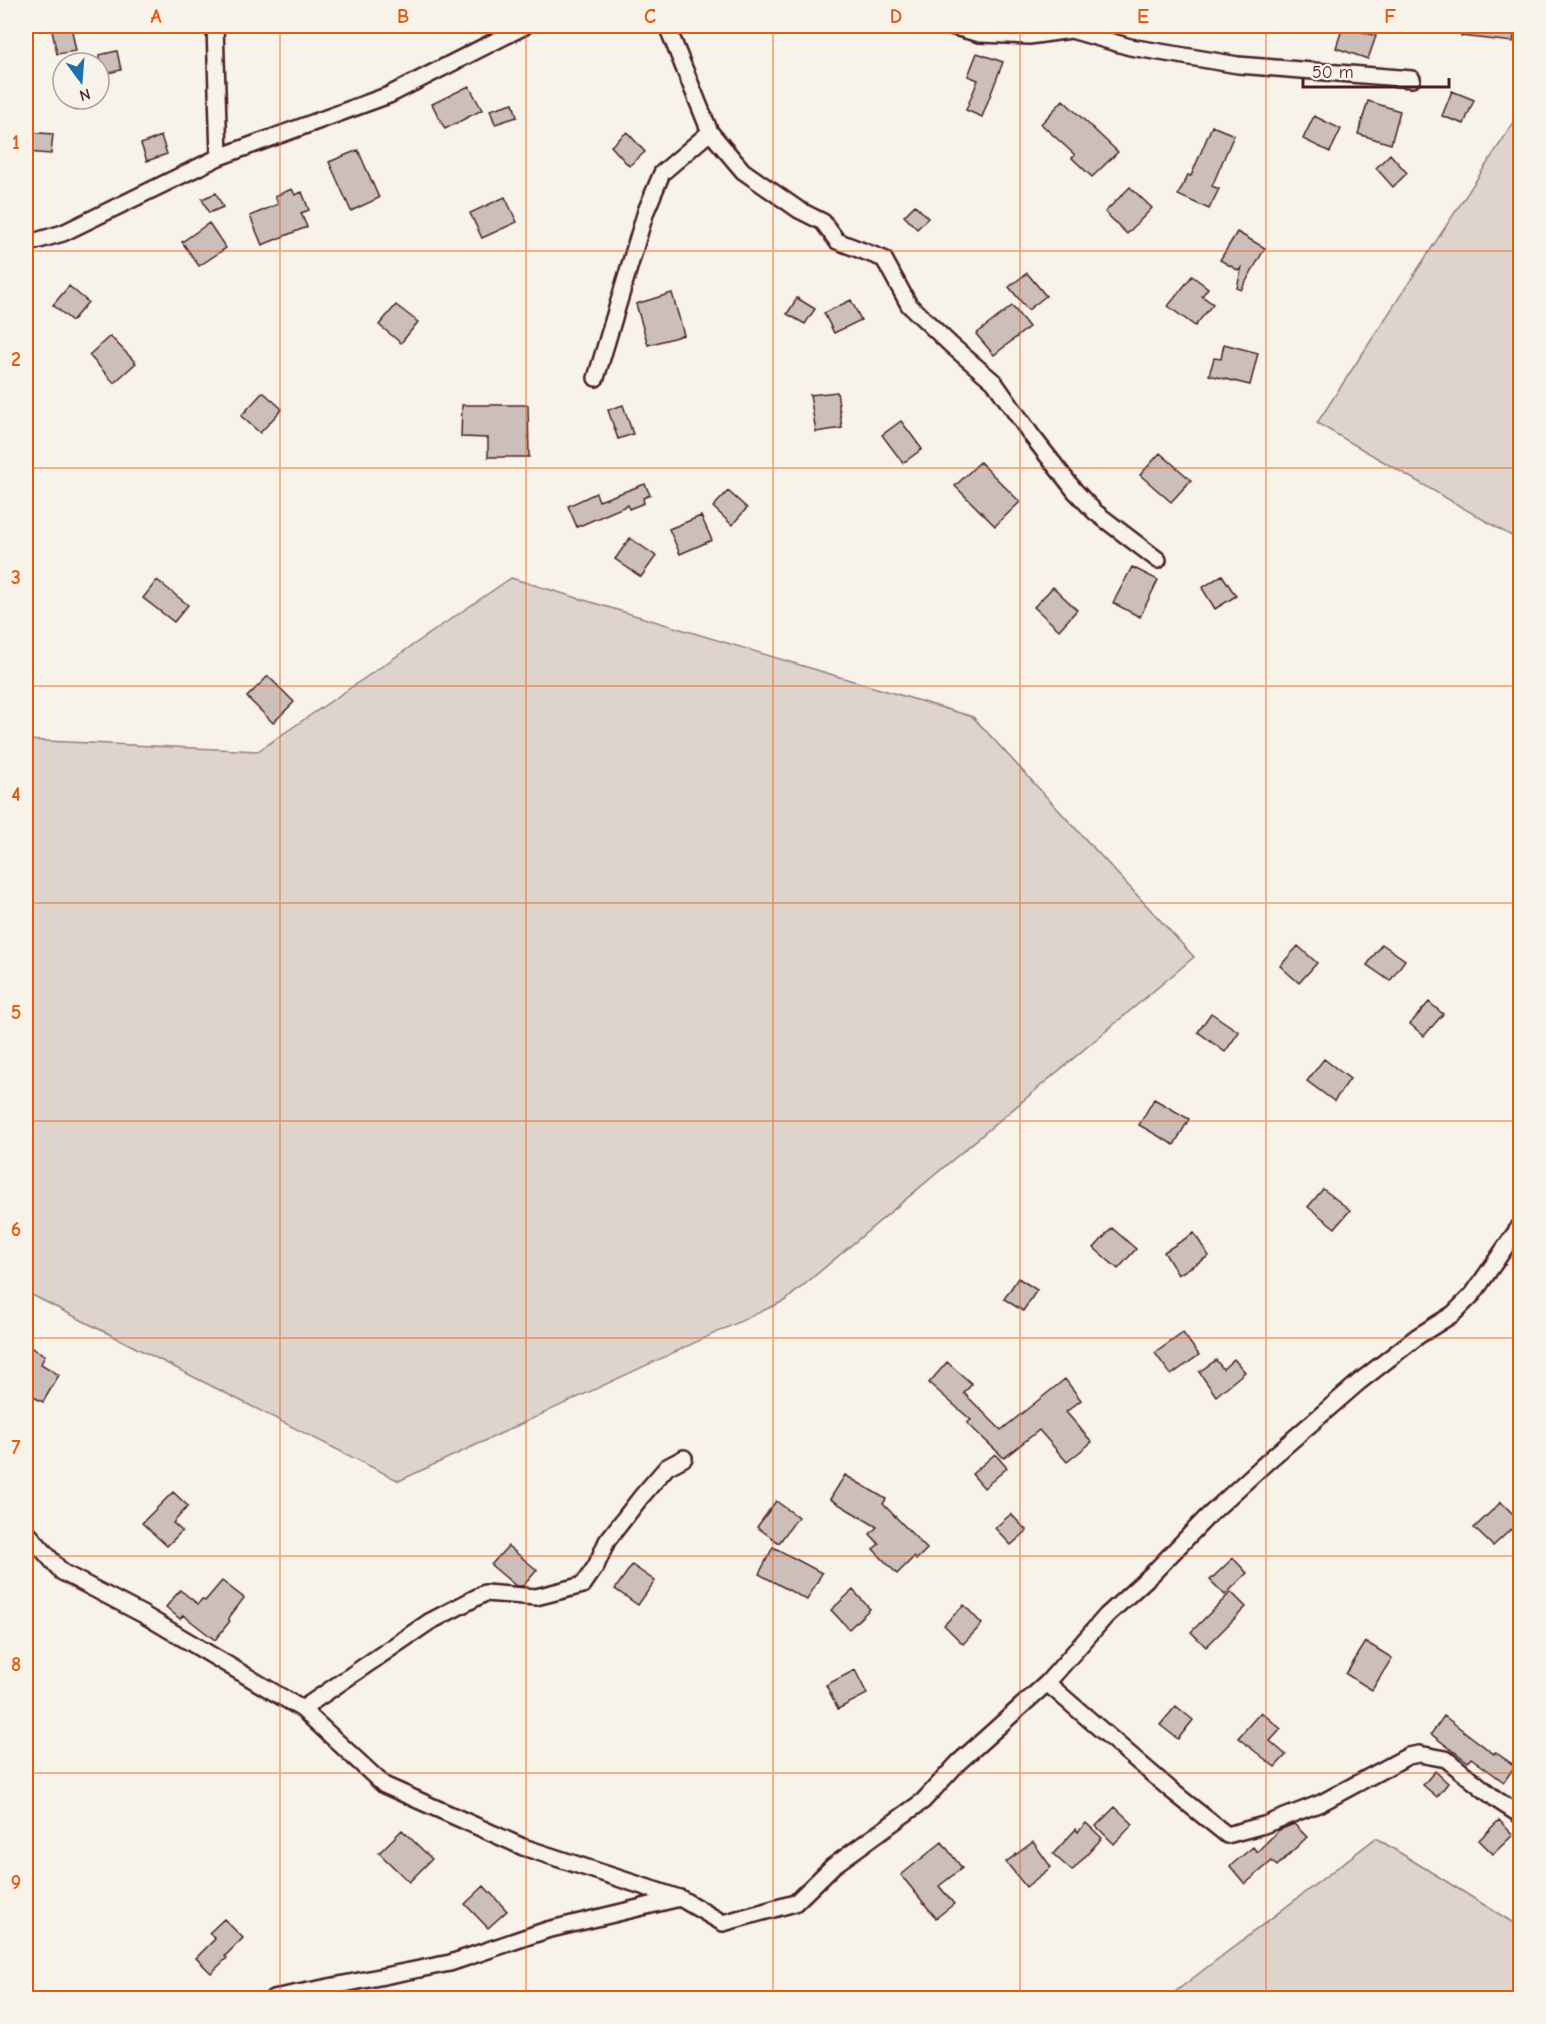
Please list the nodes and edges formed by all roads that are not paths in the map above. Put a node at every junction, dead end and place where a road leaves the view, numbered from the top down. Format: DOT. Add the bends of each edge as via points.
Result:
graph roads {
  1 [pos="214,26"];
  2 [pos="525,26"];
  3 [pos="667,26"];
  4 [pos="951,26"];
  5 [pos="1412,79"];
  6 [pos="710,132"];
  7 [pos="219,157"];
  8 [pos="26,244"];
  9 [pos="596,378"];
  10 [pos="1158,560"];
  11 [pos="1521,1226"];
  12 [pos="684,1458"];
  13 [pos="26,1531"];
  14 [pos="1047,1683"];
  15 [pos="302,1709"];
  16 [pos="1521,1815"];
  17 [pos="680,1898"];
  18 [pos="273,1998"];
  1 -- 7 [label="street"];
  2 -- 7 [label="street" via="389,94"];
  3 -- 6 [label="street"];
  4 -- 5 [label="street" via="980,34 1029,36 1071,30 1130,47 1238,65"];
  6 -- 9 [label="street" via="662,173 646,211"];
  6 -- 10 [label="street" via="743,171 823,222 837,241 884,260 909,305 994,382 1075,491 1095,512"];
  7 -- 8 [label="street" via="63,233"];
  11 -- 14 [label="street" via="1473,1294 1453,1314 1359,1382 1268,1461 1106,1616"];
  12 -- 15 [label="street" via="667,1467 641,1497 607,1541 583,1586 536,1597 484,1593 429,1622"];
  13 -- 15 [label="street" via="62,1572 144,1615"];
  14 -- 16 [label="street" via="1227,1835 1321,1803 1408,1756 1419,1754 1446,1759"];
  14 -- 17 [label="street" via="959,1762 923,1801 833,1866 795,1903 723,1923"];
  15 -- 17 [label="street" via="384,1785 523,1847"];
  17 -- 18 [label="street" via="547,1930 450,1963"];
}
